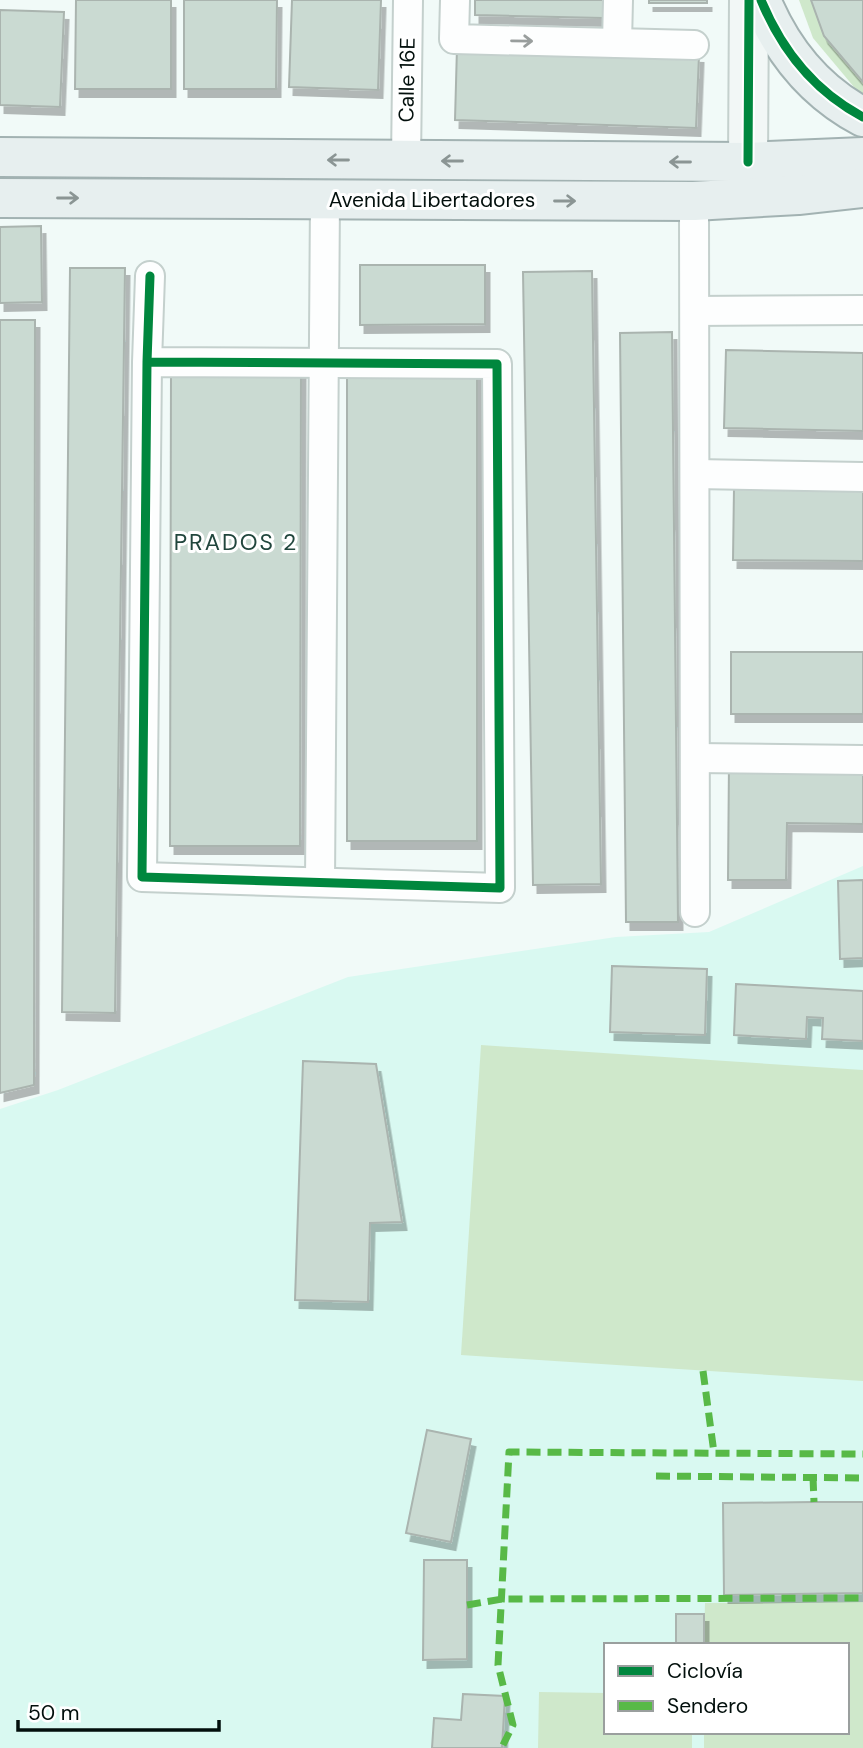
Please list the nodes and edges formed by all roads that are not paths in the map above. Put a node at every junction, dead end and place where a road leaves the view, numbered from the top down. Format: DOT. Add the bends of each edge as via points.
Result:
graph roads {
  1 [pos="408,0"];
  2 [pos="455,0"];
  3 [pos="618,0"];
  4 [pos="749,0"];
  5 [pos="761,0"];
  6 [pos="617,43"];
  7 [pos="694,45"];
  8 [pos="863,117"];
  9 [pos="863,138"];
  10 [pos="0,157"];
  11 [pos="863,157"];
  12 [pos="406,160"];
  13 [pos="748,162"];
  14 [pos="796,177"];
  15 [pos="863,188"];
  16 [pos="0,198"];
  17 [pos="326,200"];
  18 [pos="694,201"];
  19 [pos="863,209"];
  20 [pos="150,276"];
  21 [pos="863,310"];
  22 [pos="695,311"];
  23 [pos="147,362"];
  24 [pos="323,364"];
  25 [pos="696,474"];
  26 [pos="863,477"];
  27 [pos="696,758"];
  28 [pos="863,760"];
  29 [pos="320,882"];
  30 [pos="695,912"];
  1 -- 12 [label="street, Calle 16E"];
  2 -- 6 [label="street, one-way" via="454,39"];
  3 -- 6 [label="street"];
  4 -- 13 [label="main road"];
  5 -- 8 [label="main road" via="796,63 826,93"];
  6 -- 7 [label="street"];
  9 -- 14 [label="main road"];
  12 -- 10 [label="main road, Avenida Libertadores, one-way"];
  11 -- 14 [label="main road, Avenida Libertadores"];
  13 -- 12 [label="main road, Avenida Libertadores, one-way"];
  13 -- 14 [label="main road, Avenida Libertadores"];
  14 -- 15 [label="main road, Avenida Libertadores"];
  14 -- 18 [label="main road, Avenida Libertadores"];
  14 -- 19 [label="main road"];
  16 -- 17 [label="main road, Avenida Libertadores, one-way"];
  17 -- 18 [label="main road, Avenida Libertadores, one-way"];
  17 -- 24 [label="street"];
  18 -- 22 [label="street"];
  20 -- 23 [label="street"];
  21 -- 22 [label="street"];
  22 -- 25 [label="street"];
  23 -- 24 [label="street"];
  23 -- 29 [label="street" via="142,877"];
  24 -- 29 [label="street"];
  24 -- 29 [label="street" via="497,364 500,888"];
  25 -- 26 [label="street"];
  25 -- 27 [label="street"];
  27 -- 28 [label="street"];
  27 -- 30 [label="street"];
}
